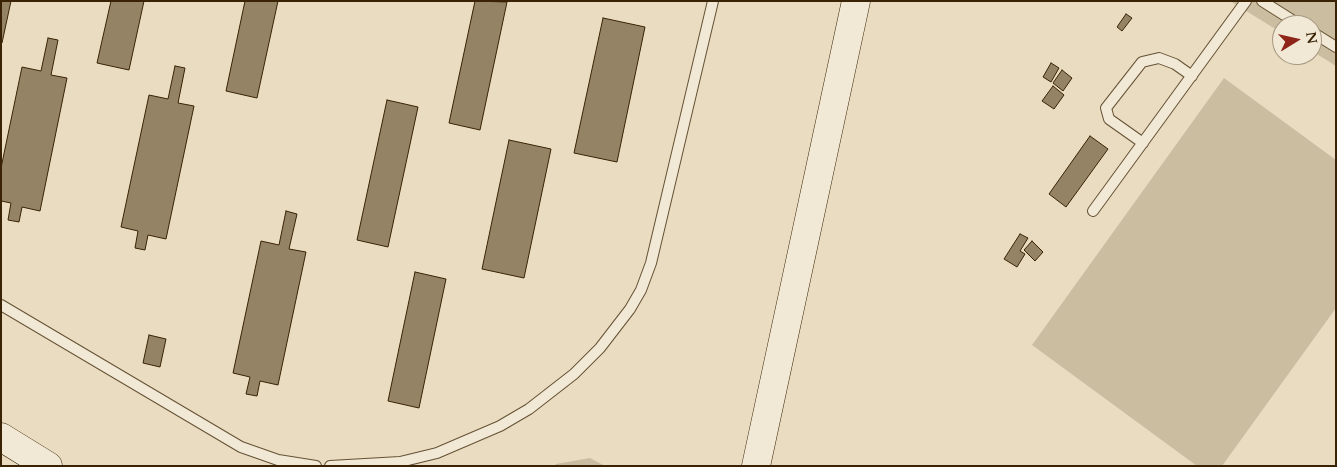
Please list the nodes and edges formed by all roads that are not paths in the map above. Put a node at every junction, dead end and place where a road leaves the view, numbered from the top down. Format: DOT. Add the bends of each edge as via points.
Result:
graph roads {
  1 [pos="713,1"];
  2 [pos="856,1"];
  3 [pos="1246,1"];
  4 [pos="1262,1"];
  5 [pos="1284,15"];
  6 [pos="1322,38"];
  7 [pos="1336,47"];
  8 [pos="1192,76"];
  9 [pos="1143,142"];
  10 [pos="1093,211"];
  11 [pos="1,305"];
  12 [pos="1,437"];
  13 [pos="48,466"];
  14 [pos="316,466"];
  15 [pos="330,466"];
  16 [pos="756,466"];
  1 -- 15 [label="lane" via="651,263 630,309 600,348 574,374 529,409 500,426 437,453 400,462"];
  2 -- 16 [label="street"];
  3 -- 8 [label="lane"];
  4 -- 5 [label="lane"];
  6 -- 7 [label="lane"];
  8 -- 9 [label="lane"];
  8 -- 9 [label="lane" via="1159,58 1142,62 1106,108 1109,119"];
  9 -- 10 [label="lane"];
  11 -- 14 [label="lane" via="241,447 278,460"];
  12 -- 13 [label="street"];
}
